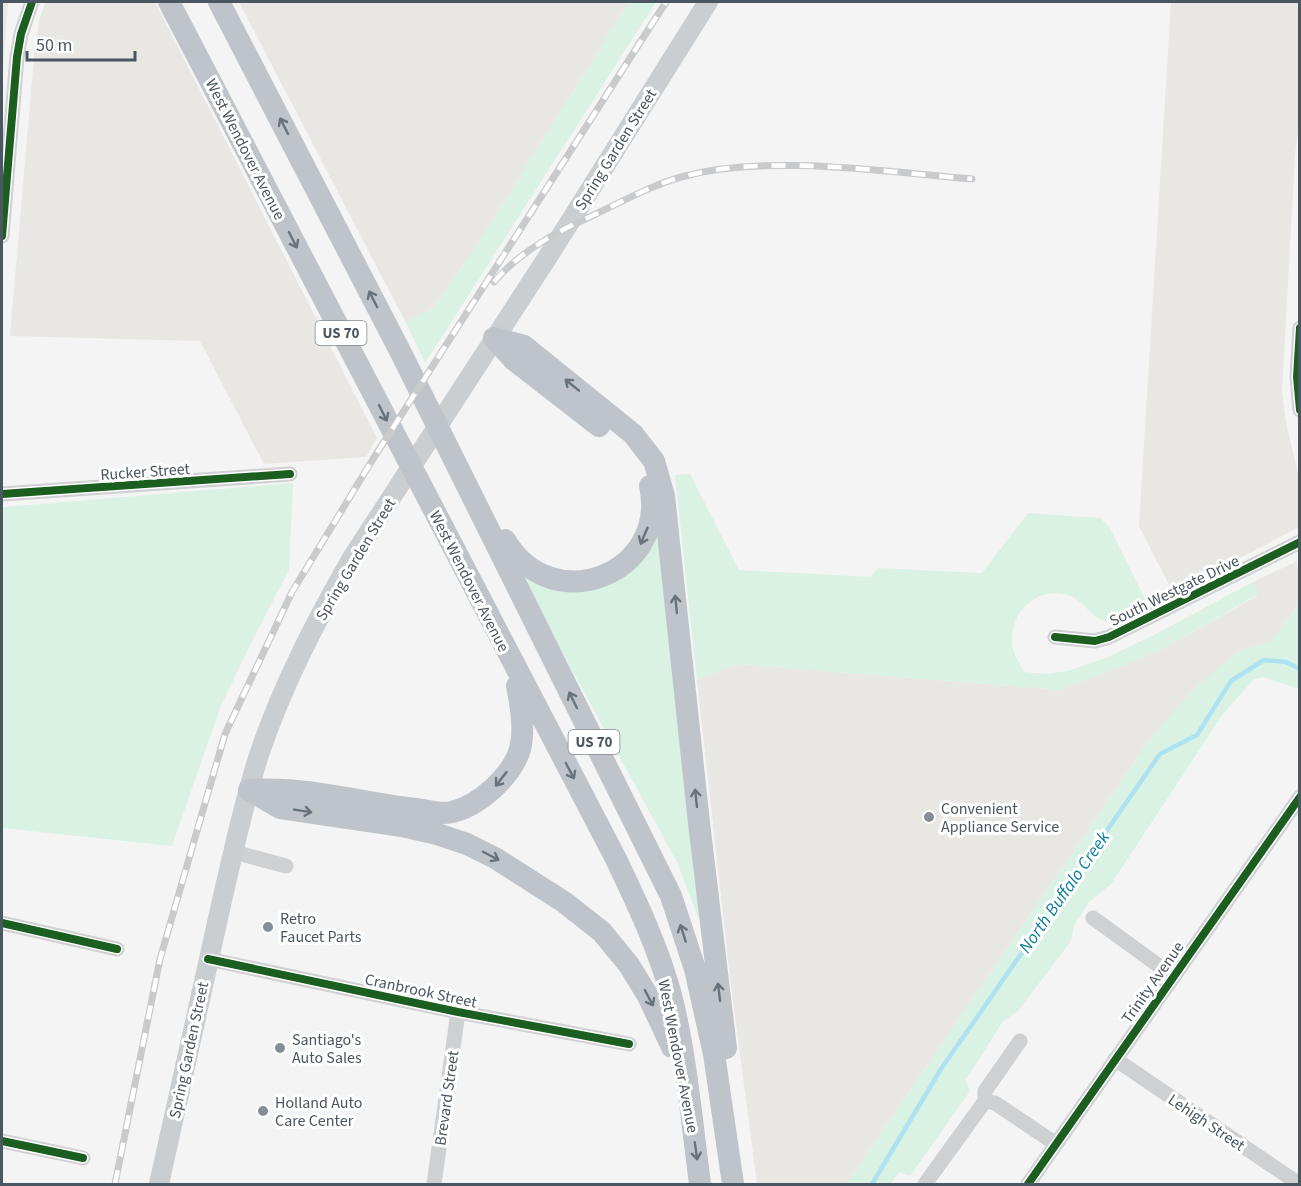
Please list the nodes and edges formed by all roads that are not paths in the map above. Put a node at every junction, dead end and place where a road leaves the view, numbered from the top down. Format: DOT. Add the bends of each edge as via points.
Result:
graph roads {
  1 [pos="32,2"];
  2 [pos="169,2"];
  3 [pos="219,2"];
  4 [pos="708,2"];
  5 [pos="2,236"];
  6 [pos="1299,328"];
  7 [pos="494,338"];
  8 [pos="400,351"];
  9 [pos="1299,410"];
  10 [pos="291,474"];
  11 [pos="2,494"];
  12 [pos="1299,542"];
  13 [pos="1055,637"];
  14 [pos="513,664"];
  15 [pos="249,789"];
  16 [pos="1299,797"];
  17 [pos="234,852"];
  18 [pos="286,866"];
  19 [pos="1093,918"];
  20 [pos="2,923"];
  21 [pos="117,949"];
  22 [pos="208,959"];
  23 [pos="1173,976"];
  24 [pos="458,1011"];
  25 [pos="1020,1041"];
  26 [pos="629,1044"];
  27 [pos="1115,1059"];
  28 [pos="686,1076"];
  29 [pos="985,1101"];
  30 [pos="2,1141"];
  31 [pos="1056,1144"];
  32 [pos="729,1154"];
  33 [pos="83,1158"];
  34 [pos="1299,1184"];
  35 [pos="159,1185"];
  36 [pos="434,1185"];
  37 [pos="700,1185"];
  38 [pos="734,1185"];
  39 [pos="925,1185"];
  40 [pos="1028,1185"];
  1 -- 5 [label="street" via="17,57"];
  2 -- 14 [label="highway, West Wendover Avenue / US 70, one-way"];
  8 -- 3 [label="highway, West Wendover Avenue / US 70, one-way"];
  4 -- 7 [label="main road, Spring Garden Street"];
  6 -- 9 [label="street"];
  7 -- 8 [label="highway, one-way" via="514,360 621,443 643,469 652,500 648,527 637,551 615,569 592,579 569,582 542,576 523,564 501,534"];
  7 -- 15 [label="main road, Spring Garden Street" via="328,600 293,670"];
  32 -- 7 [label="highway, one-way" via="731,1094 664,496 654,461 633,434 524,346"];
  32 -- 8 [label="highway, West Wendover Avenue / US 70, one-way" via="714,1054 695,969 670,896"];
  10 -- 11 [label="street, Rucker Street"];
  12 -- 13 [label="street, South Westgate Drive" via="1109,637 1095,641"];
  14 -- 15 [label="highway, one-way" via="522,713 520,749 502,781 478,801 451,813 276,788"];
  14 -- 28 [label="highway, West Wendover Avenue / US 70, one-way" via="647,925 671,994"];
  15 -- 17 [label="main road, Spring Garden Street"];
  15 -- 28 [label="highway, one-way" via="280,808 402,826 468,844 564,902 602,932 629,965"];
  16 -- 23 [label="street, Trinity Avenue"];
  17 -- 18 [label="street"];
  17 -- 22 [label="main road, Spring Garden Street"];
  19 -- 23 [label="street"];
  20 -- 21 [label="street"];
  22 -- 24 [label="street, Cranbrook Street"];
  22 -- 35 [label="main road, Spring Garden Street"];
  23 -- 27 [label="street, Trinity Avenue"];
  24 -- 26 [label="street, Cranbrook Street"];
  24 -- 36 [label="street, Brevard Street"];
  25 -- 29 [label="street" via="985,1091"];
  27 -- 31 [label="street, Trinity Avenue"];
  27 -- 34 [label="street, Lehigh Street"];
  28 -- 37 [label="highway, West Wendover Avenue / US 70, one-way"];
  29 -- 31 [label="street" via="995,1103"];
  29 -- 39 [label="street"];
  30 -- 33 [label="street"];
  31 -- 40 [label="street, Trinity Avenue"];
  32 -- 38 [label="highway, West Wendover Avenue / US 70"];
}
